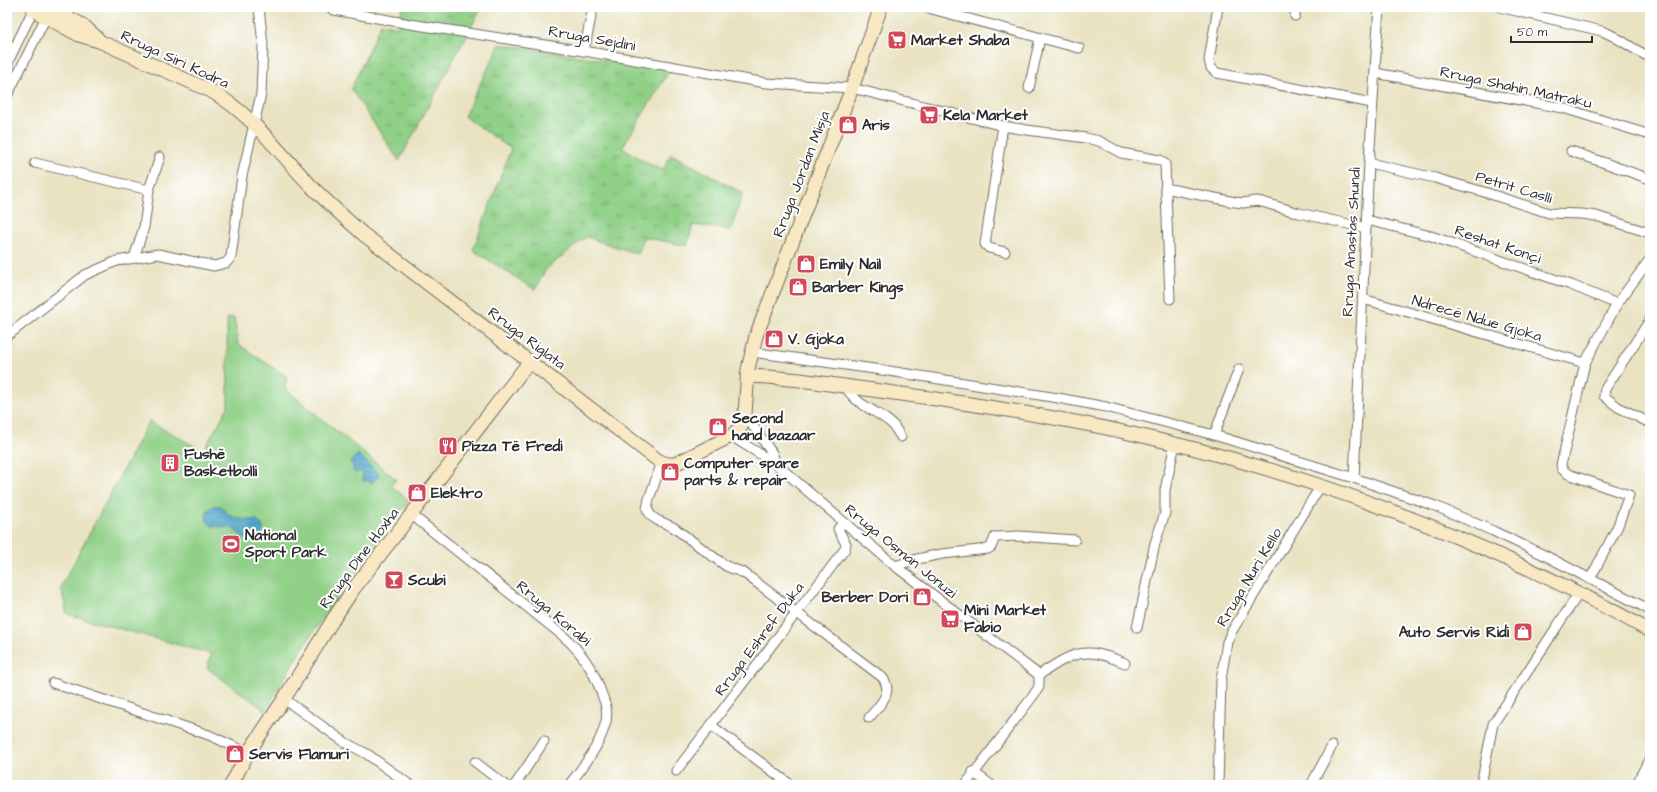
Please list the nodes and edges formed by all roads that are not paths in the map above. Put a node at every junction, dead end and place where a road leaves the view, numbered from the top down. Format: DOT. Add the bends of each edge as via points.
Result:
graph roads {
  1 [pos="259,7"];
  2 [pos="329,7"];
  3 [pos="593,7"];
  4 [pos="881,7"];
  5 [pos="924,7"];
  6 [pos="1218,7"];
  7 [pos="1379,7"];
  8 [pos="1498,7"];
  9 [pos="34,9"];
  10 [pos="49,10"];
  11 [pos="1040,38"];
  12 [pos="1079,48"];
  13 [pos="584,50"];
  14 [pos="1650,57"];
  15 [pos="7,64"];
  16 [pos="1375,73"];
  17 [pos="852,88"];
  18 [pos="1029,88"];
  19 [pos="7,96"];
  20 [pos="1372,103"];
  21 [pos="254,123"];
  22 [pos="1003,126"];
  23 [pos="1650,135"];
  24 [pos="1571,151"];
  25 [pos="160,157"];
  26 [pos="36,163"];
  27 [pos="1369,163"];
  28 [pos="1650,180"];
  29 [pos="1165,188"];
  30 [pos="149,190"];
  31 [pos="1366,224"];
  32 [pos="1650,233"];
  33 [pos="1005,252"];
  34 [pos="134,258"];
  35 [pos="1650,259"];
  36 [pos="1170,299"];
  37 [pos="1362,299"];
  38 [pos="1617,304"];
  39 [pos="1650,320"];
  40 [pos="7,336"];
  41 [pos="752,352"];
  42 [pos="530,361"];
  43 [pos="1585,363"];
  44 [pos="1239,369"];
  45 [pos="747,376"];
  46 [pos="846,387"];
  47 [pos="745,414"];
  48 [pos="1650,423"];
  49 [pos="1214,435"];
  50 [pos="731,436"];
  51 [pos="901,437"];
  52 [pos="1175,444"];
  53 [pos="662,462"];
  54 [pos="776,464"];
  55 [pos="1354,478"];
  56 [pos="1321,485"];
  57 [pos="412,515"];
  58 [pos="843,522"];
  59 [pos="1075,540"];
  60 [pos="895,566"];
  61 [pos="1590,579"];
  62 [pos="1579,593"];
  63 [pos="1650,610"];
  64 [pos="797,612"];
  65 [pos="1137,628"];
  66 [pos="1650,631"];
  67 [pos="1125,663"];
  68 [pos="1038,675"];
  69 [pos="53,683"];
  70 [pos="284,699"];
  71 [pos="869,718"];
  72 [pos="712,726"];
  73 [pos="544,741"];
  74 [pos="1332,746"];
  75 [pos="248,753"];
  76 [pos="1650,758"];
  77 [pos="475,762"];
  78 [pos="676,771"];
  79 [pos="974,772"];
  80 [pos="231,785"];
  81 [pos="410,785"];
  82 [pos="505,785"];
  83 [pos="515,785"];
  84 [pos="569,785"];
  85 [pos="792,785"];
  86 [pos="965,785"];
  87 [pos="991,785"];
  88 [pos="1218,785"];
  89 [pos="1311,785"];
  90 [pos="1481,785"];
  91 [pos="1638,785"];
  1 -- 21 [label="street" via="263,72"];
  2 -- 13 [label="street, Rruga Sejdini" via="410,24"];
  3 -- 13 [label="street"];
  4 -- 17 [label="street, Rruga Jordan Misja"];
  5 -- 11 [label="street"];
  6 -- 20 [label="street" via="1210,60 1211,68 1217,72"];
  7 -- 16 [label="street, Rruga Anastas Shundi"];
  8 -- 14 [label="street" via="1612,34"];
  9 -- 10 [label="street, Rruga Siri Kodra"];
  9 -- 15 [label="street"];
  10 -- 19 [label="street"];
  10 -- 21 [label="street, Rruga Siri Kodra" via="80,35 211,91"];
  11 -- 12 [label="street"];
  11 -- 18 [label="street"];
  13 -- 17 [label="street, Rruga Sejdini" via="766,83"];
  16 -- 20 [label="street, Rruga Anastas Shundi"];
  16 -- 23 [label="street, Rruga Shahin Matraku" via="1549,105"];
  17 -- 22 [label="street, Rruga Sejdini"];
  17 -- 41 [label="street, Rruga Jordan Misja"];
  20 -- 27 [label="street, Rruga Anastas Shundi"];
  21 -- 34 [label="street" via="242,176 231,257 226,263 214,266 158,254"];
  21 -- 42 [label="street, Rruga Riglata" via="336,211"];
  22 -- 29 [label="street, Rruga Sejdini" via="1086,138 1099,141 1121,153 1164,162"];
  22 -- 33 [label="street" via="985,244 989,248"];
  24 -- 28 [label="street"];
  25 -- 30 [label="street"];
  26 -- 30 [label="street"];
  27 -- 31 [label="street, Rruga Anastas Shundi"];
  27 -- 32 [label="street, Petrit Caslli" via="1456,184 1549,213 1596,216"];
  29 -- 31 [label="street, Reshat Konçi" via="1235,202 1262,202 1300,213"];
  29 -- 36 [label="street"];
  30 -- 34 [label="street" via="144,227"];
  31 -- 37 [label="street, Rruga Anastas Shundi"];
  31 -- 38 [label="street, Reshat Konçi" via="1431,236 1571,284"];
  34 -- 40 [label="street" via="117,261 85,275"];
  35 -- 38 [label="street"];
  37 -- 43 [label="street, Ndrecë Ndue Gjoka"];
  37 -- 55 [label="street, Rruga Anastas Shundi"];
  38 -- 43 [label="street"];
  39 -- 48 [label="street" via="1617,370 1604,396 1618,407"];
  41 -- 45 [label="street"];
  41 -- 49 [label="street" via="1058,398 1114,409"];
  42 -- 53 [label="street, Rruga Riglata"];
  42 -- 57 [label="street, Rruga Dine Hoxha"];
  43 -- 61 [label="street" via="1562,469 1568,474 1629,495 1617,528"];
  44 -- 49 [label="street"];
  45 -- 46 [label="street" via="768,376"];
  45 -- 47 [label="street"];
  46 -- 51 [label="street" via="858,402 894,426"];
  46 -- 52 [label="street" via="1062,420"];
  47 -- 50 [label="street" via="741,427"];
  47 -- 54 [label="street, Rruga Osman Jonuzi" via="772,453"];
  49 -- 55 [label="street"];
  50 -- 53 [label="street" via="675,464"];
  50 -- 54 [label="street, Rruga Osman Jonuzi"];
  52 -- 56 [label="street"];
  52 -- 65 [label="street" via="1166,484 1165,514 1155,543"];
  53 -- 64 [label="street" via="649,499 647,509 651,516 673,527 726,566 744,573"];
  54 -- 58 [label="street, Rruga Osman Jonuzi"];
  55 -- 61 [label="street" via="1429,504 1479,525"];
  56 -- 62 [label="street" via="1467,541"];
  56 -- 88 [label="street, Rruga Nuri Kello" via="1227,642 1221,680"];
  57 -- 70 [label="street, Rruga Dine Hoxha" via="352,591"];
  57 -- 84 [label="street, Rruga Korabi" via="574,644 590,665 606,704 606,724 590,757"];
  58 -- 60 [label="street, Rruga Osman Jonuzi"];
  58 -- 64 [label="street, Rruga Eshref Duka" via="838,529 846,544 845,549"];
  59 -- 60 [label="street" via="995,537 988,549 942,554"];
  60 -- 68 [label="street, Rruga Osman Jonuzi"];
  61 -- 63 [label="street"];
  62 -- 66 [label="street"];
  62 -- 90 [label="street" via="1493,724"];
  64 -- 71 [label="street" via="886,681 888,692"];
  64 -- 72 [label="street, Rruga Eshref Duka"];
  67 -- 68 [label="street" via="1107,656 1083,652"];
  68 -- 79 [label="street" via="1039,686 1024,710"];
  69 -- 75 [label="street" via="209,736"];
  70 -- 75 [label="street, Rruga Dine Hoxha"];
  70 -- 81 [label="street"];
  72 -- 78 [label="street, Rruga Eshref Duka"];
  72 -- 85 [label="street"];
  73 -- 83 [label="street"];
  74 -- 89 [label="street"];
  75 -- 80 [label="street, Rruga Dine Hoxha"];
  76 -- 91 [label="street"];
  77 -- 82 [label="street"];
  79 -- 86 [label="street"];
  79 -- 87 [label="street"];
}
